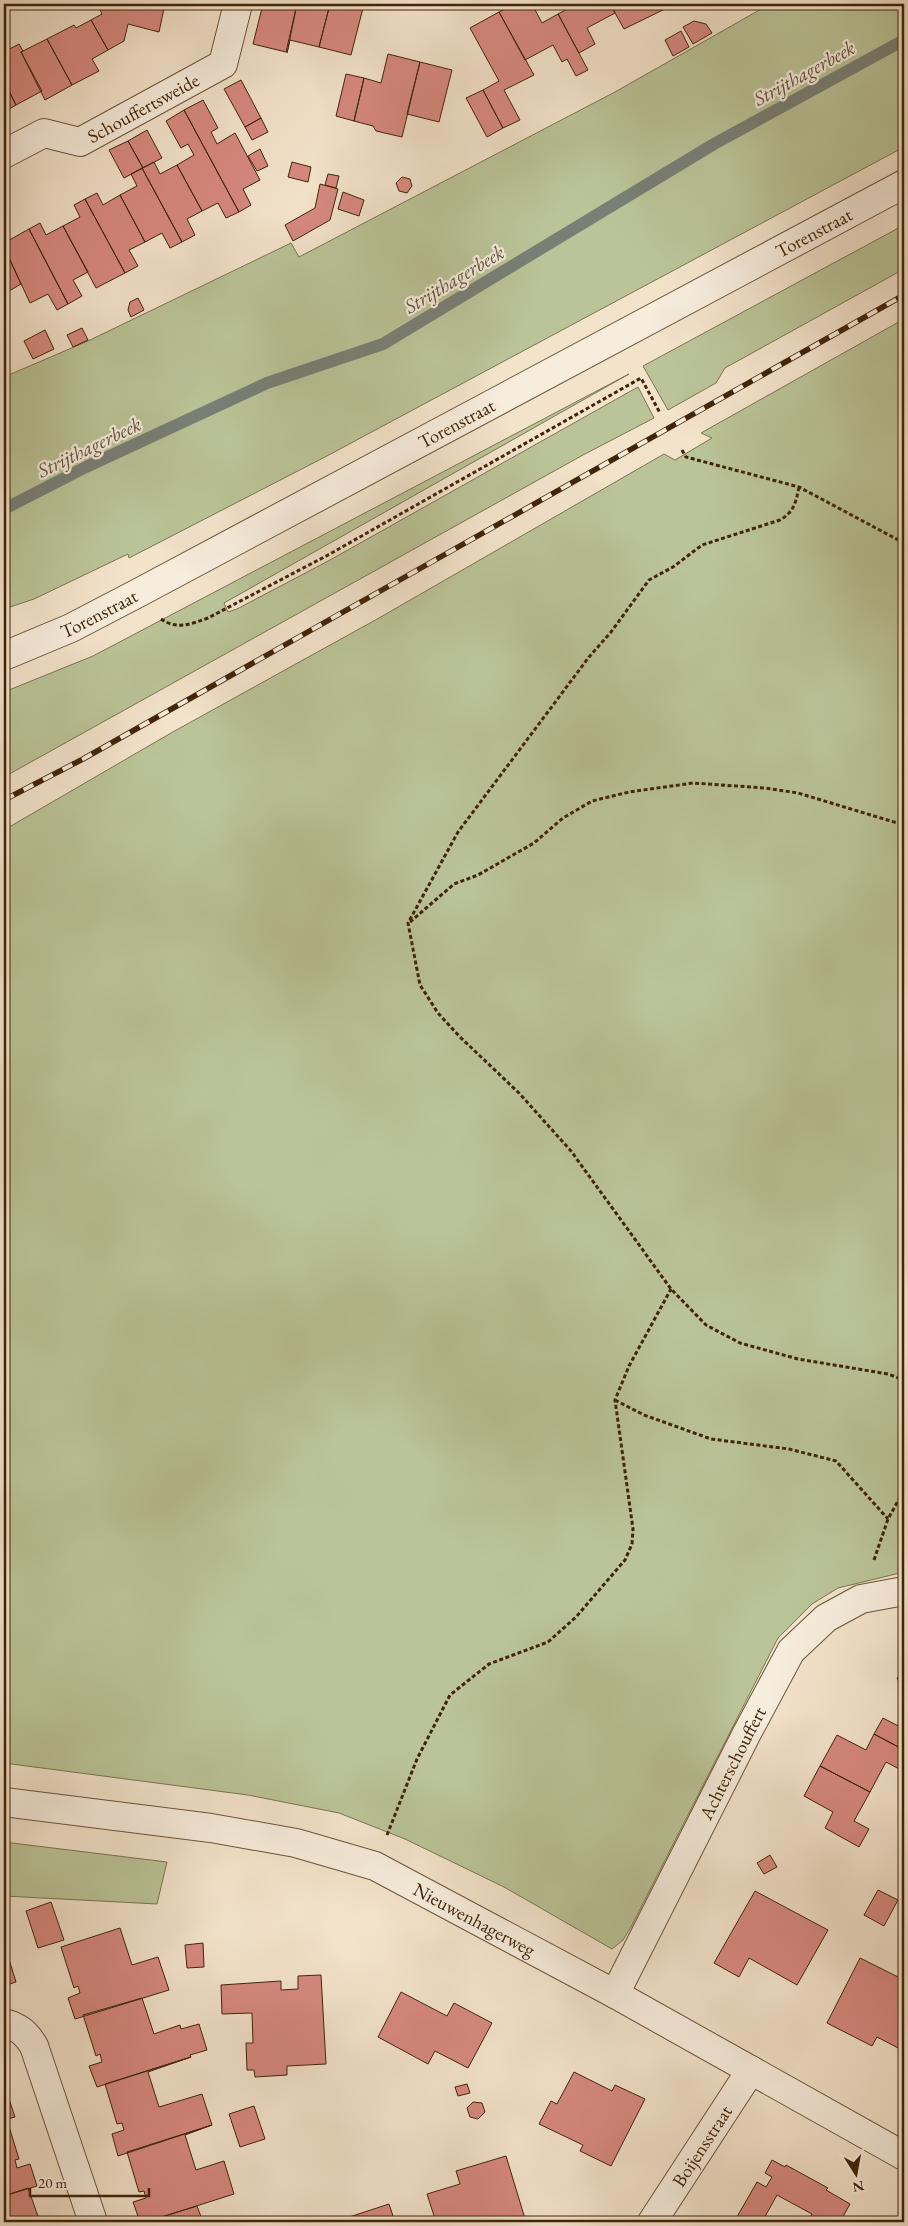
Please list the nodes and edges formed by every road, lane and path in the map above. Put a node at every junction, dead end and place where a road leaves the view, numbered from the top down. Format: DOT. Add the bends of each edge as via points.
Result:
graph roads {
  1 [pos="238,4"];
  2 [pos="4,154"];
  3 [pos="904,184"];
  4 [pos="660,413"];
  5 [pos="682,450"];
  6 [pos="799,487"];
  7 [pos="904,544"];
  8 [pos="156,615"];
  9 [pos="4,656"];
  10 [pos="904,825"];
  11 [pos="408,923"];
  12 [pos="671,1289"];
  13 [pos="904,1380"];
  14 [pos="615,1400"];
  15 [pos="904,1490"];
  16 [pos="888,1519"];
  17 [pos="904,1591"];
  18 [pos="860,1599"];
  19 [pos="4,1802"];
  20 [pos="374,1866"];
  21 [pos="615,1994"];
  22 [pos="4,2023"];
  23 [pos="751,2070"];
  24 [pos="904,2156"];
  25 [pos="93,2222"];
  26 [pos="652,2222"];
  1 -- 2 [label="street, Schouffertsweide" via="223,64 80,142 44,133"];
  3 -- 9 [label="street, Torenstraat" via="140,592 71,628"];
  4 -- 8 [label="path" via="641,378 328,555 208,618 188,625 170,625"];
  5 -- 6 [label="path" via="686,458"];
  6 -- 7 [label="path"];
  6 -- 11 [label="path" via="796,504 789,515 702,545 649,580 458,832"];
  10 -- 11 [label="path" via="798,793 765,788 694,783 629,792 592,801 578,809 534,842 478,875 454,884"];
  11 -- 12 [label="path" via="420,984 438,1013 519,1093 571,1151"];
  12 -- 13 [label="path" via="706,1325 740,1343 798,1359 888,1374"];
  12 -- 14 [label="path" via="629,1366"];
  14 -- 16 [label="path" via="644,1415 711,1439 789,1449 836,1462"];
  14 -- 20 [label="path" via="633,1529 632,1544 625,1560 582,1611 548,1642 489,1664 450,1696 417,1759"];
  15 -- 16 [label="path"];
  16 -- 18 [label="path"];
  17 -- 18 [label="street, Achterschouffert"];
  18 -- 21 [label="street, Achterschouffert" via="826,1618 791,1651"];
  19 -- 20 [label="street, Nieuwenhagerweg" via="230,1831 296,1843"];
  20 -- 21 [label="street, Nieuwenhagerweg"];
  21 -- 23 [label="street, Nieuwenhagerweg"];
  22 -- 25 [label="street" via="16,2026 28,2035 34,2046"];
  23 -- 24 [label="street, Nieuwenhagerweg"];
  23 -- 26 [label="street, Boijensstraat"];
}
